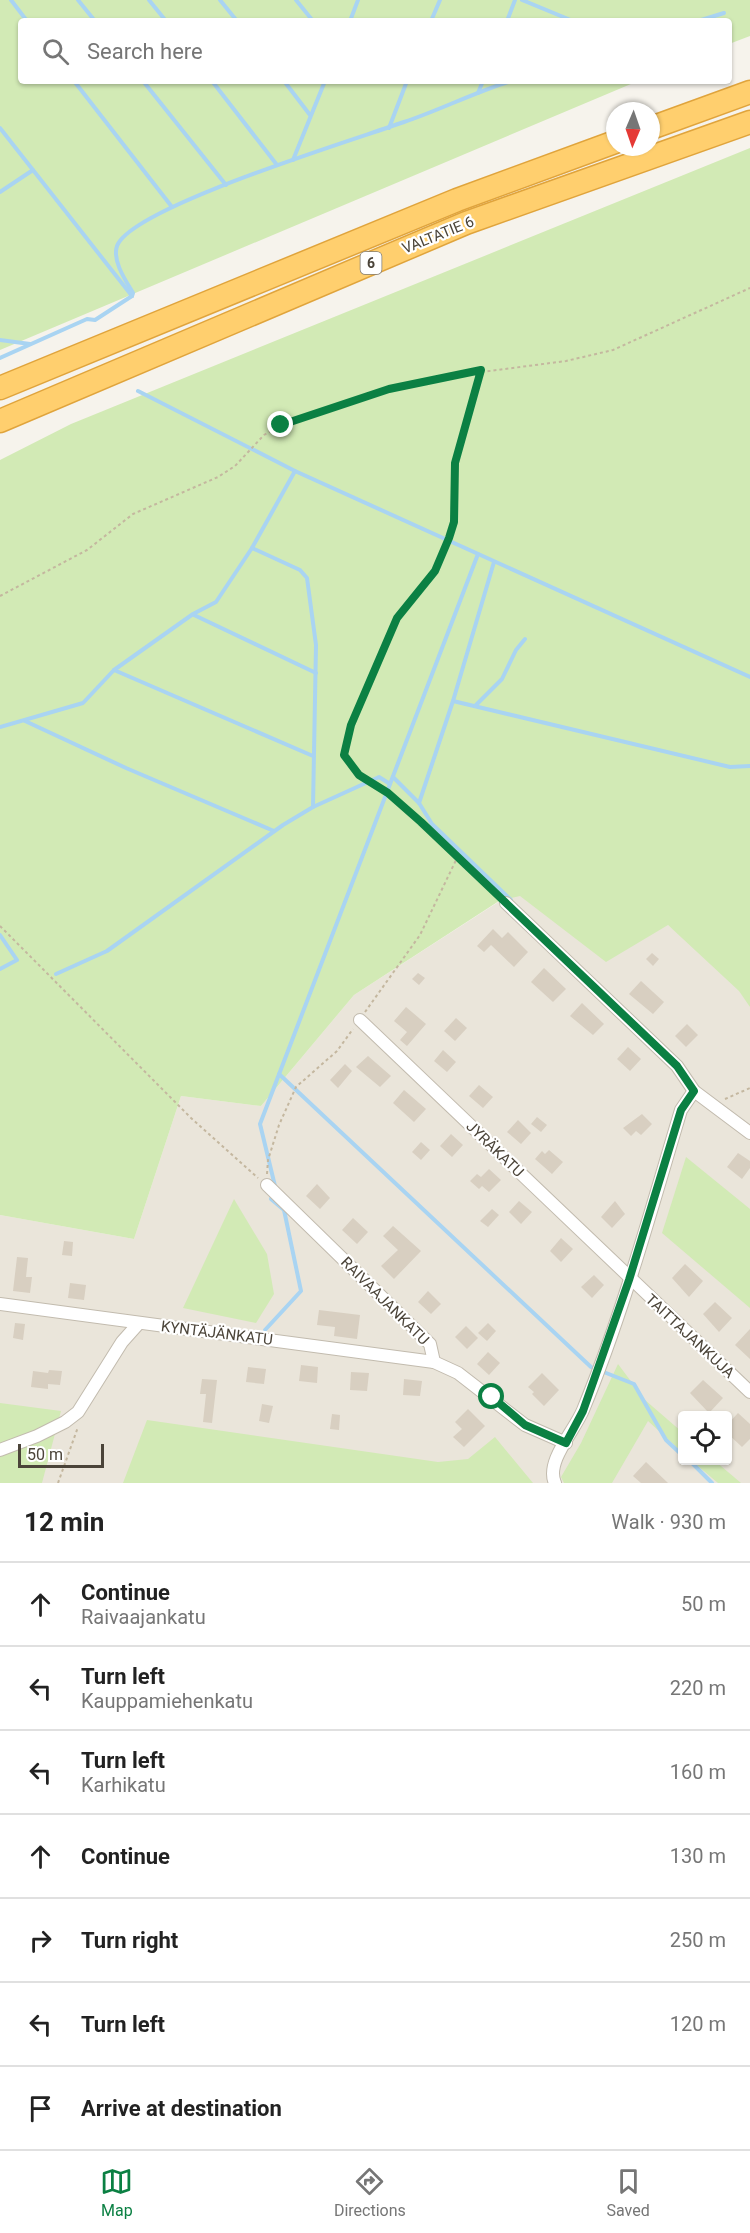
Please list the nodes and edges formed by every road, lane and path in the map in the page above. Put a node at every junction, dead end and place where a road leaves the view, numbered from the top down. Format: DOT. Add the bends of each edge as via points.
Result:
graph roads {
  1 [pos="750,92"];
  2 [pos="750,122"];
  3 [pos="660,125"];
  4 [pos="606,145"];
  5 [pos="750,288"];
  6 [pos="481,370"];
  7 [pos="0,388"];
  8 [pos="0,421"];
  9 [pos="0,596"];
  10 [pos="506,903"];
  11 [pos="0,926"];
  12 [pos="360,1020"];
  13 [pos="750,1088"];
  14 [pos="694,1091"];
  15 [pos="715,1105"];
  16 [pos="750,1133"];
  17 [pos="267,1185"];
  18 [pos="629,1280"];
  19 [pos="0,1305"];
  20 [pos="139,1323"];
  21 [pos="434,1362"];
  22 [pos="750,1392"];
  23 [pos="78,1412"];
  24 [pos="566,1443"];
  25 [pos="0,1450"];
  26 [pos="58,1483"];
  27 [pos="555,1483"];
  1 -- 3 [label="highway"];
  2 -- 8 [label="highway, VALTATIE 6 / 6" via="466,223"];
  4 -- 7 [label="highway, VALTATIE 6 / 6" via="457,200"];
  5 -- 6 [label="path" via="613,350 566,361"];
  6 -- 9 [label="path" via="389,389 281,425 264,435 235,466 218,477 133,514 87,550"];
  6 -- 10 [label="path" via="455,463 454,522 449,538 435,571 397,618 344,746 344,755 364,779 388,793"];
  10 -- 14 [label="street" via="677,1066"];
  11 -- 17 [label="path" via="190,1117"];
  12 -- 18 [label="street, JYRÄKATU"];
  13 -- 15 [label="path"];
  14 -- 15 [label="street"];
  14 -- 18 [label="street" via="681,1110"];
  15 -- 16 [label="street"];
  17 -- 21 [label="street, RAIVAAJANKATU" via="430,1344"];
  18 -- 22 [label="street, TAITTAJANKUJA"];
  18 -- 24 [label="street" via="583,1411"];
  19 -- 20 [label="street, KYNTÄJÄNKATU"];
  20 -- 21 [label="street, KYNTÄJÄNKATU"];
  20 -- 23 [label="street" via="122,1342"];
  21 -- 24 [label="street, RAIVAAJANKATU" via="458,1373 525,1425"];
  23 -- 25 [label="street" via="38,1436"];
  23 -- 26 [label="path" via="75,1439"];
  24 -- 27 [label="street" via="552,1464"];
}
